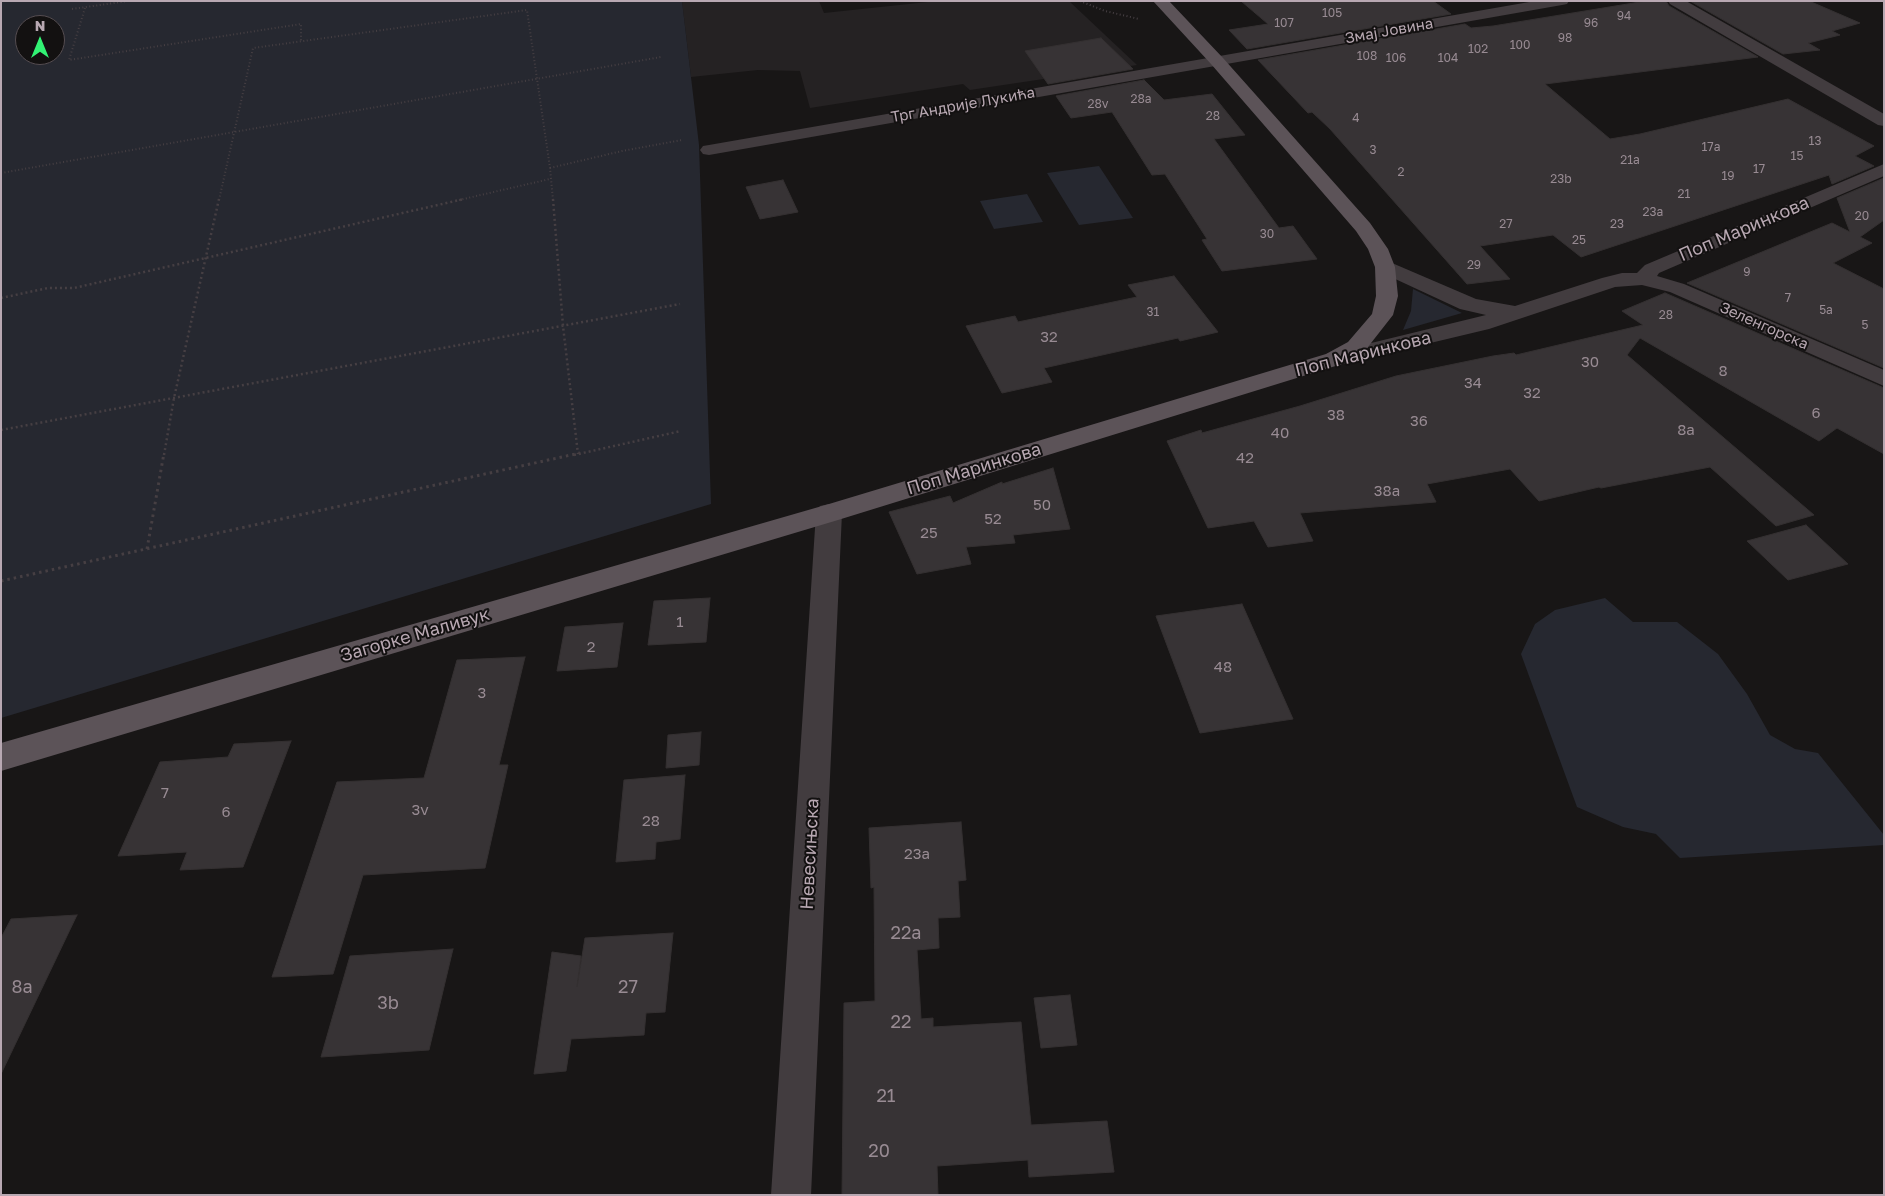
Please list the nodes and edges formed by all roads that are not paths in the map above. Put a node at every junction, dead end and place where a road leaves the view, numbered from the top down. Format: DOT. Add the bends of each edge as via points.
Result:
graph roads {
  1 [pos="1160,1"];
  2 [pos="1562,1"];
  3 [pos="1676,1"];
  4 [pos="1217,61"];
  5 [pos="1884,121"];
  6 [pos="710,150"];
  7 [pos="1884,169"];
  8 [pos="1385,267"];
  9 [pos="1643,279"];
  10 [pos="1514,312"];
  11 [pos="1334,359"];
  12 [pos="1884,379"];
  13 [pos="829,513"];
  14 [pos="1,757"];
  15 [pos="791,1195"];
  1 -- 4 [label="main road"];
  2 -- 4 [label="street, Змај Јовина"];
  3 -- 5 [label="street"];
  4 -- 6 [label="street, Трг Андрије Лукића"];
  4 -- 8 [label="main road" via="1363,227 1378,249"];
  7 -- 9 [label="street, Поп Маринкова" via="1652,269"];
  8 -- 10 [label="street" via="1468,304"];
  8 -- 11 [label="main road" via="1387,296 1382,315 1356,347"];
  9 -- 10 [label="street, Поп Маринкова" via="1609,282"];
  9 -- 12 [label="street, Зеленгорска" via="1677,288"];
  10 -- 11 [label="street, Поп Маринкова" via="1481,324"];
  11 -- 13 [label="main road, Поп Маринкова"];
  13 -- 14 [label="main road, Загорке Маливук"];
  13 -- 15 [label="street, Невесињска"];
}
